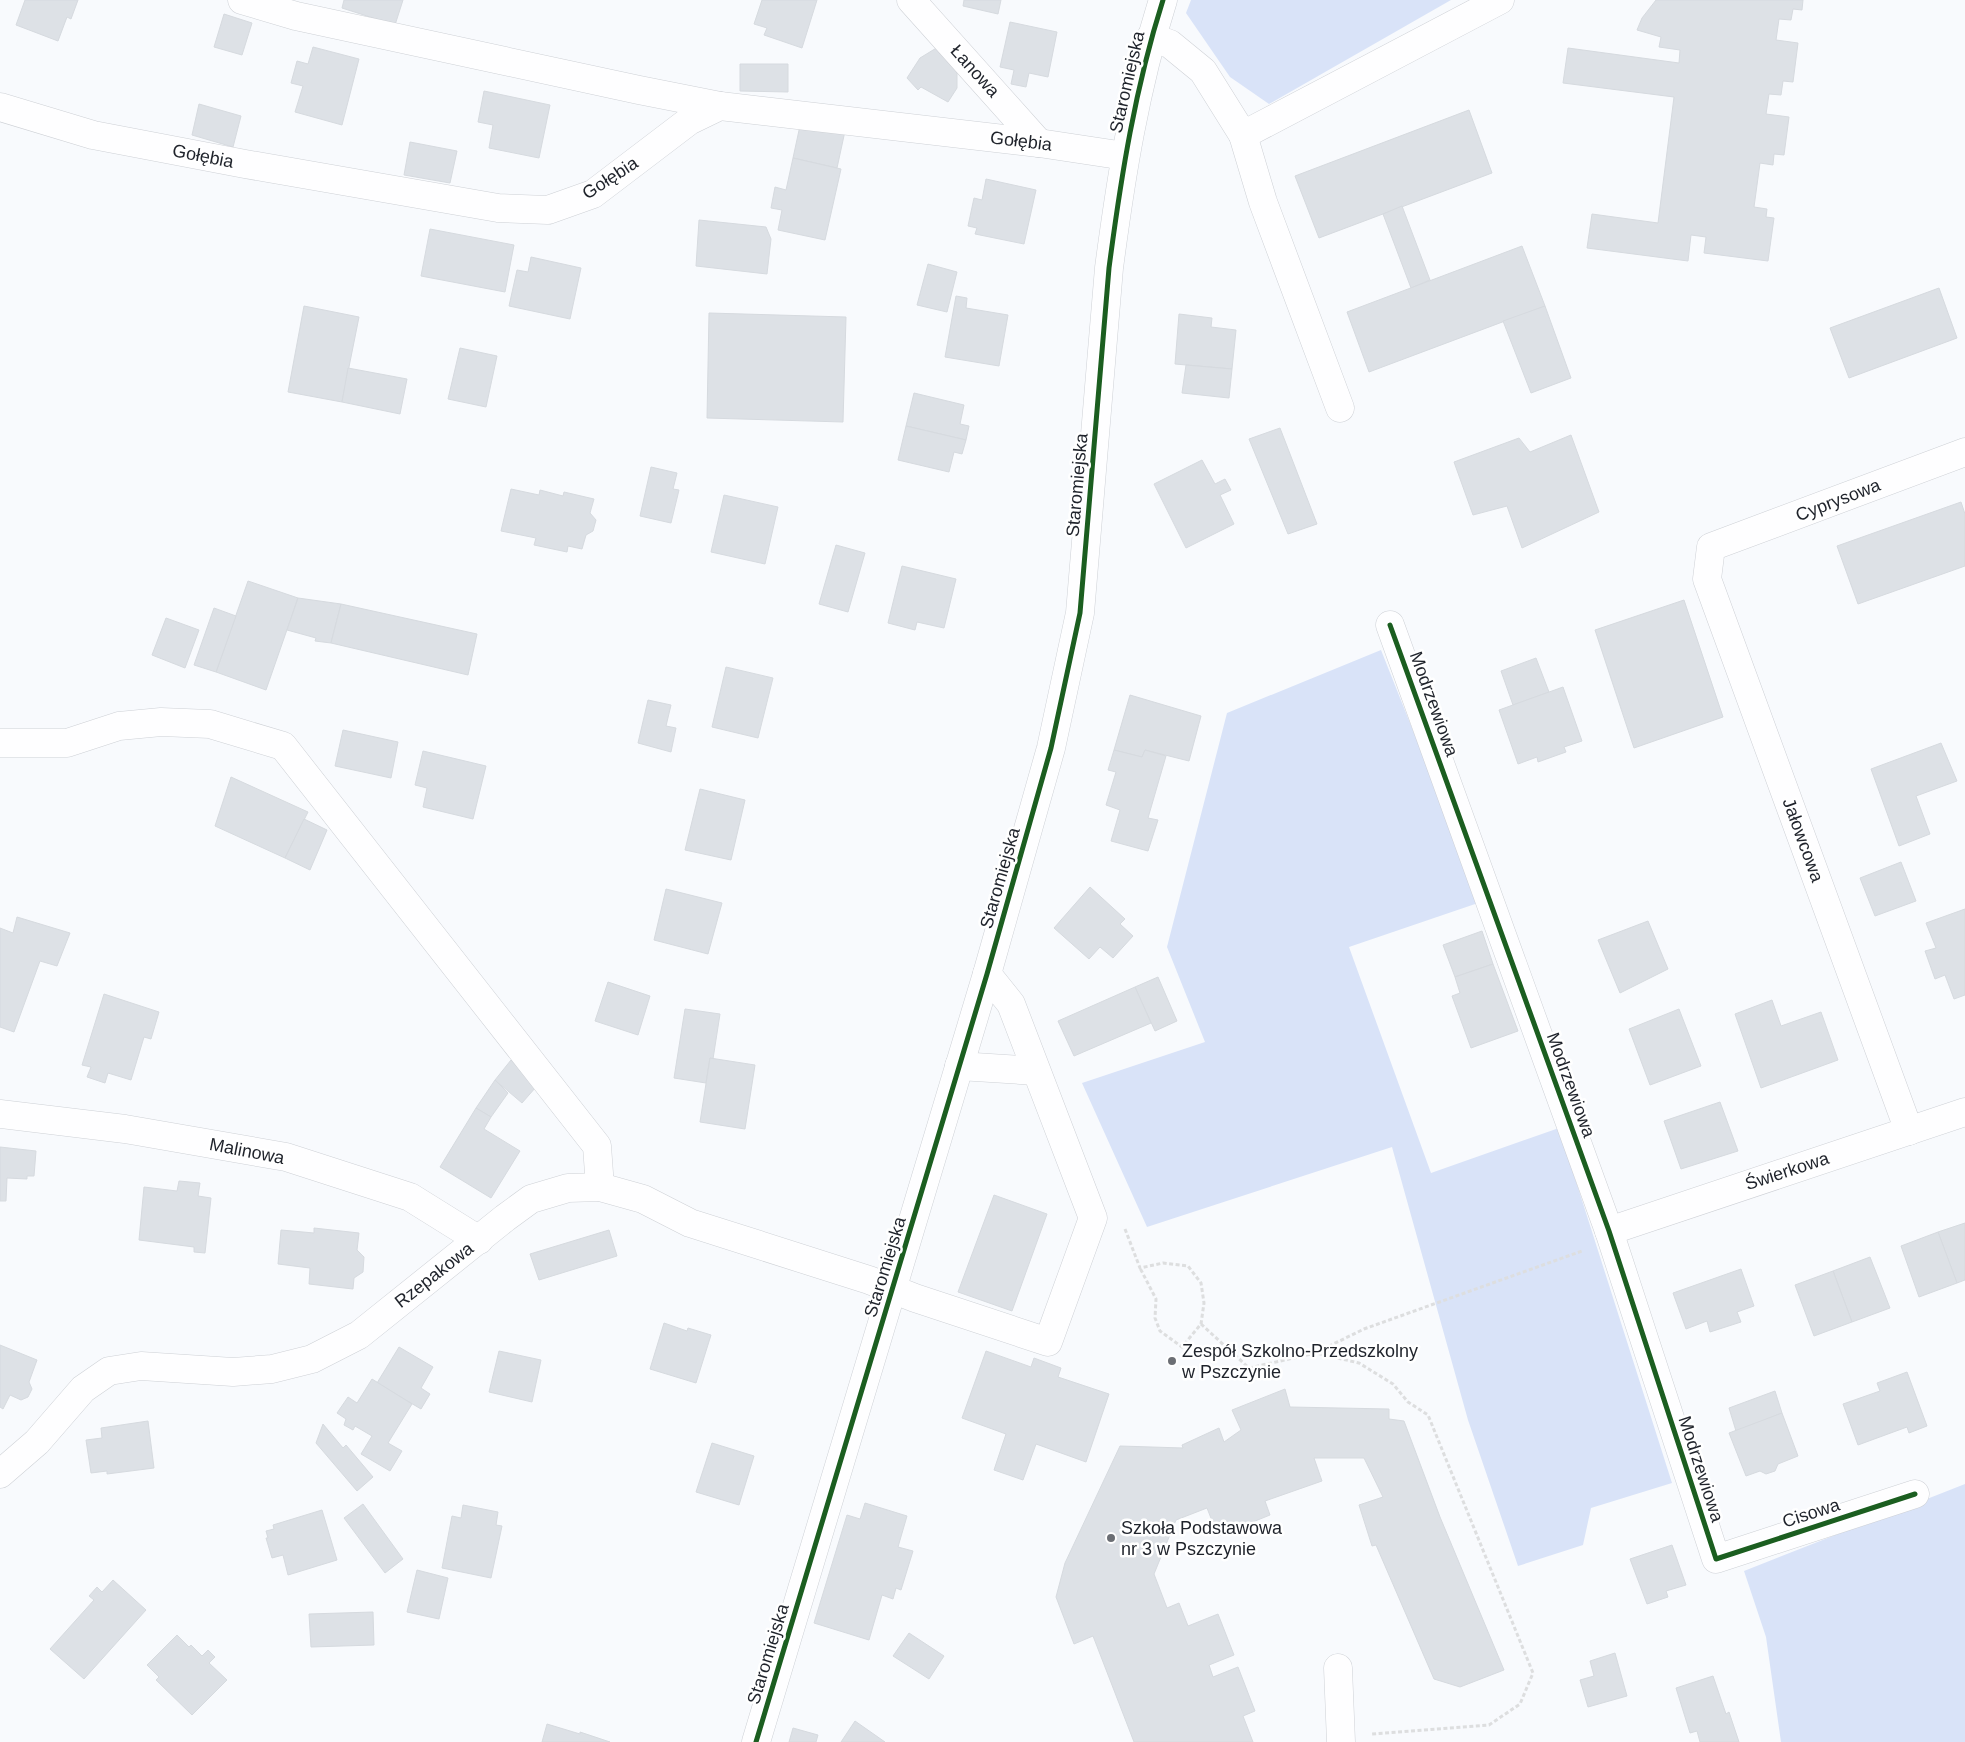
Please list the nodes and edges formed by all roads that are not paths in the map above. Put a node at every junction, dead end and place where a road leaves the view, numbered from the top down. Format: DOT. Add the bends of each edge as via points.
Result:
graph roads {
  1 [pos="242,0"];
  2 [pos="911,0"];
  3 [pos="1162,0"];
  4 [pos="1500,0"];
  5 [pos="1151,37"];
  6 [pos="0,106"];
  7 [pos="720,106"];
  8 [pos="1243,134"];
  9 [pos="1039,143"];
  10 [pos="1125,156"];
  11 [pos="1340,408"];
  12 [pos="1965,452"];
  13 [pos="1711,547"];
  14 [pos="1390,625"];
  15 [pos="0,744"];
  16 [pos="987,974"];
  17 [pos="959,1066"];
  18 [pos="1036,1071"];
  19 [pos="1965,1112"];
  20 [pos="0,1114"];
  21 [pos="1909,1130"];
  22 [pos="600,1187"];
  23 [pos="1611,1235"];
  24 [pos="479,1240"];
  25 [pos="893,1288"];
  26 [pos="0,1474"];
  27 [pos="1915,1494"];
  28 [pos="1716,1559"];
  29 [pos="1338,1668"];
  30 [pos="1341,1739"];
  31 [pos="756,1742"];
  1 -- 7 [label="street" via="296,16"];
  2 -- 9 [label="street, Łanowa"];
  3 -- 5 [label="street, Staromiejska"];
  4 -- 8 [label="street"];
  5 -- 8 [label="street" via="1170,44 1203,71"];
  5 -- 10 [label="street, Staromiejska"];
  6 -- 7 [label="street, Gołębia" via="93,135 245,164 498,208 548,210 593,194 689,122"];
  7 -- 9 [label="street, Gołębia"];
  8 -- 11 [label="street" via="1263,202"];
  9 -- 10 [label="street, Gołębia"];
  10 -- 16 [label="street, Staromiejska" via="1109,268 1080,613 1051,748"];
  12 -- 13 [label="street, Cyprysowa"];
  13 -- 21 [label="street, Jałowcowa" via="1708,579"];
  14 -- 23 [label="street, Modrzewiowa"];
  15 -- 22 [label="street" via="67,743 119,726 161,722 210,724 283,746 597,1146"];
  16 -- 17 [label="street, Staromiejska"];
  16 -- 18 [label="street" via="1011,1004"];
  17 -- 18 [label="street"];
  17 -- 25 [label="street, Staromiejska"];
  18 -- 25 [label="street, Rzepakowa" via="1093,1218 1048,1342"];
  19 -- 21 [label="street, Świerkowa"];
  20 -- 24 [label="street, Malinowa" via="125,1129 286,1157 410,1197"];
  21 -- 23 [label="street, Świerkowa"];
  22 -- 24 [label="street, Rzepakowa" via="568,1188 531,1199"];
  22 -- 25 [label="street, Rzepakowa" via="643,1199 690,1223"];
  23 -- 28 [label="street, Modrzewiowa"];
  24 -- 26 [label="street, Rzepakowa" via="359,1335 312,1359 272,1369 233,1372 141,1366 109,1371 83,1389 37,1442"];
  25 -- 31 [label="street, Staromiejska"];
  27 -- 28 [label="street, Cisowa"];
  29 -- 30 [label="street"];
}
